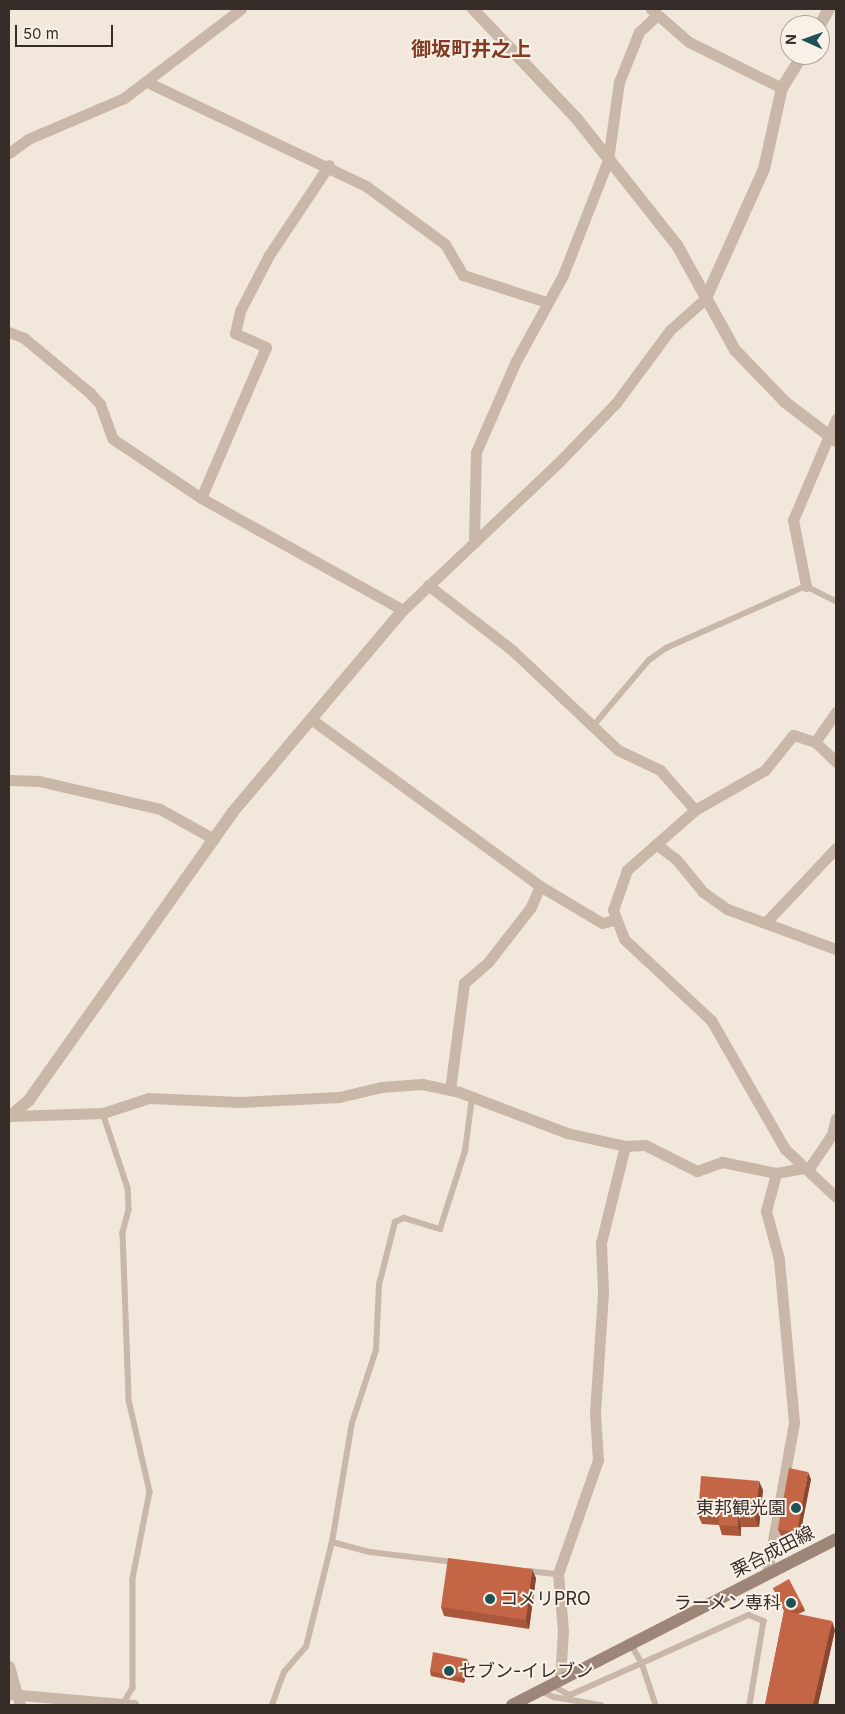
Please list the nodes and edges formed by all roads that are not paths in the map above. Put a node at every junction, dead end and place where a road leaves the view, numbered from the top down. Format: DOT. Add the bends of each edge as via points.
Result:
graph roads {
  1 [pos="242,9"];
  2 [pos="474,9"];
  3 [pos="654,12"];
  4 [pos="797,65"];
  5 [pos="147,82"];
  6 [pos="782,88"];
  7 [pos="9,154"];
  8 [pos="608,160"];
  9 [pos="329,165"];
  10 [pos="706,298"];
  11 [pos="546,302"];
  12 [pos="9,332"];
  13 [pos="836,418"];
  14 [pos="832,438"];
  15 [pos="201,498"];
  16 [pos="474,538"];
  17 [pos="428,585"];
  18 [pos="806,586"];
  19 [pos="836,601"];
  20 [pos="403,610"];
  21 [pos="836,712"];
  22 [pos="311,719"];
  23 [pos="594,725"];
  24 [pos="815,742"];
  25 [pos="836,762"];
  26 [pos="9,780"];
  27 [pos="695,810"];
  28 [pos="214,839"];
  29 [pos="656,844"];
  30 [pos="836,848"];
  31 [pos="540,886"];
  32 [pos="614,920"];
  33 [pos="768,920"];
  34 [pos="836,949"];
  35 [pos="450,1090"];
  36 [pos="472,1098"];
  37 [pos="103,1113"];
  38 [pos="9,1117"];
  39 [pos="836,1118"];
  40 [pos="625,1146"];
  41 [pos="802,1169"];
  42 [pos="776,1173"];
  43 [pos="836,1197"];
  44 [pos="836,1539"];
  45 [pos="332,1542"];
  46 [pos="467,1564"];
  47 [pos="522,1570"];
  48 [pos="558,1574"];
  49 [pos="767,1574"];
  50 [pos="631,1643"];
  51 [pos="642,1663"];
  52 [pos="9,1666"];
  53 [pos="550,1685"];
  54 [pos="15,1699"];
  55 [pos="129,1704"];
  56 [pos="272,1705"];
  57 [pos="512,1705"];
  58 [pos="601,1705"];
  59 [pos="656,1705"];
  60 [pos="750,1705"];
  1 -- 5 [label="street"];
  2 -- 8 [label="street" via="577,119"];
  3 -- 6 [label="street" via="689,42"];
  3 -- 8 [label="street" via="639,32 619,82"];
  4 -- 6 [label="street"];
  5 -- 7 [label="street" via="124,98 28,139"];
  5 -- 9 [label="street"];
  6 -- 10 [label="street" via="764,169"];
  8 -- 10 [label="street" via="677,246"];
  8 -- 11 [label="street" via="563,275"];
  9 -- 11 [label="street" via="444,244 463,275"];
  9 -- 15 [label="street" via="268,255 240,311 235,333 266,347"];
  10 -- 14 [label="street" via="718,324 753,370"];
  10 -- 16 [label="street" via="670,330 610,410 514,505"];
  11 -- 16 [label="street" via="476,452"];
  12 -- 15 [label="street" via="24,338 90,393 100,404 113,439"];
  13 -- 14 [label="street"];
  14 -- 18 [label="street" via="793,520"];
  15 -- 20 [label="street"];
  16 -- 17 [label="street"];
  17 -- 20 [label="street"];
  17 -- 23 [label="street" via="512,650"];
  18 -- 19 [label="lane"];
  18 -- 23 [label="lane" via="666,648 649,660"];
  20 -- 22 [label="street"];
  21 -- 24 [label="street"];
  22 -- 28 [label="street"];
  22 -- 31 [label="street"];
  23 -- 27 [label="street" via="618,750 660,770"];
  24 -- 25 [label="street"];
  24 -- 27 [label="street" via="793,734 765,770"];
  26 -- 28 [label="street" via="39,781 160,809"];
  27 -- 29 [label="street"];
  28 -- 38 [label="street" via="29,1100"];
  29 -- 32 [label="street" via="622,878 616,893"];
  29 -- 33 [label="street" via="714,902"];
  30 -- 33 [label="street"];
  31 -- 32 [label="street" via="602,924"];
  31 -- 35 [label="street" via="531,907 489,961 464,983"];
  32 -- 41 [label="street" via="633,948 705,1011 739,1075"];
  33 -- 34 [label="street"];
  35 -- 36 [label="street"];
  35 -- 37 [label="street" via="422,1084 381,1087 338,1097 239,1102 149,1098"];
  36 -- 40 [label="street" via="567,1133"];
  36 -- 45 [label="lane" via="464,1152 440,1229 404,1218 395,1222 379,1285 376,1350 352,1423"];
  37 -- 38 [label="street"];
  37 -- 55 [label="lane" via="128,1188 129,1210 123,1233 129,1400 150,1492 133,1579 133,1688"];
  39 -- 41 [label="street" via="824,1148 810,1167"];
  40 -- 42 [label="street" via="645,1145 697,1170 722,1162"];
  40 -- 48 [label="street" via="601,1243 603,1291 595,1413 598,1460"];
  41 -- 42 [label="street"];
  41 -- 43 [label="street"];
  42 -- 49 [label="street" via="766,1211 779,1259 794,1422"];
  44 -- 49 [label="main road, 栗合成田線"];
  45 -- 46 [label="lane" via="370,1552"];
  45 -- 56 [label="lane" via="306,1647 284,1672"];
  47 -- 48 [label="lane"];
  48 -- 53 [label="street" via="563,1630"];
  49 -- 50 [label="main road, 栗合成田線"];
  50 -- 51 [label="lane"];
  50 -- 53 [label="main road, 栗合成田線"];
  51 -- 53 [label="lane" via="570,1694"];
  51 -- 59 [label="lane"];
  51 -- 60 [label="lane" via="749,1615 757,1618 764,1622"];
  52 -- 54 [label="street"];
  53 -- 57 [label="main road, 栗合成田線"];
  53 -- 58 [label="lane" via="554,1697"];
  54 -- 55 [label="street"];
}
